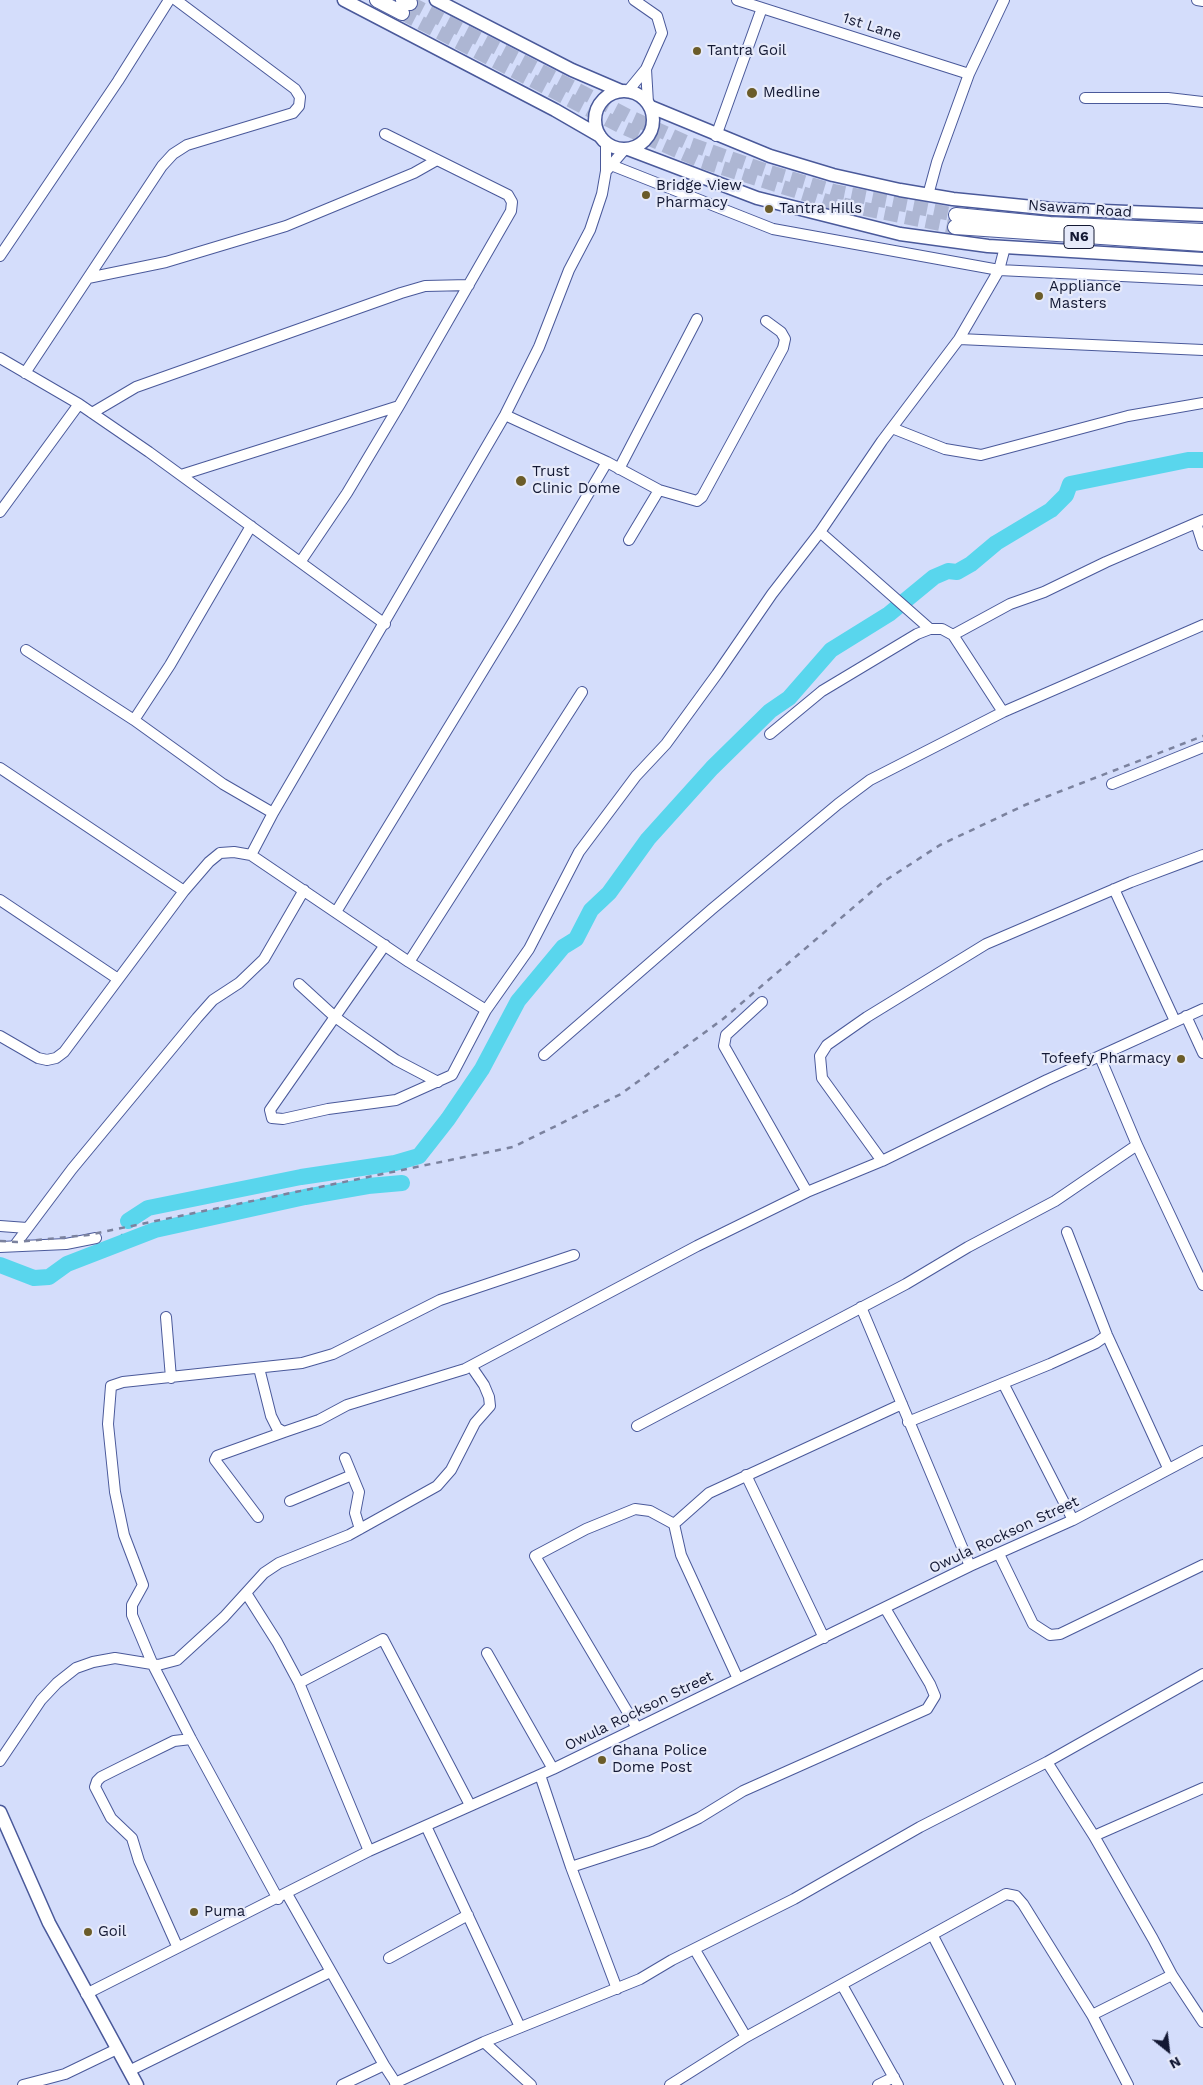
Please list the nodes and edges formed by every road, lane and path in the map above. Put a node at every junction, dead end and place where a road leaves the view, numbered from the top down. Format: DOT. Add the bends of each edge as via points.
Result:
graph roads {
  1 [pos="170,0"];
  2 [pos="176,0"];
  3 [pos="344,0"];
  4 [pos="377,0"];
  5 [pos="436,0"];
  6 [pos="634,0"];
  7 [pos="736,0"];
  8 [pos="1004,0"];
  9 [pos="1197,0"];
  10 [pos="1203,1"];
  11 [pos="405,5"];
  12 [pos="762,8"];
  13 [pos="646,69"];
  14 [pos="969,74"];
  15 [pos="624,91"];
  16 [pos="1085,98"];
  17 [pos="1203,102"];
  18 [pos="649,105"];
  19 [pos="385,134"];
  20 [pos="716,136"];
  21 [pos="603,140"];
  22 [pos="626,149"];
  23 [pos="436,160"];
  24 [pos="608,167"];
  25 [pos="928,195"];
  26 [pos="1203,215"];
  27 [pos="1203,231"];
  28 [pos="1203,244"];
  29 [pos="1005,247"];
  30 [pos="0,256"];
  31 [pos="1203,259"];
  32 [pos="999,270"];
  33 [pos="88,278"];
  34 [pos="1203,280"];
  35 [pos="469,285"];
  36 [pos="697,319"];
  37 [pos="766,321"];
  38 [pos="960,339"];
  39 [pos="1203,350"];
  40 [pos="0,358"];
  41 [pos="25,373"];
  42 [pos="1203,403"];
  43 [pos="79,404"];
  44 [pos="399,406"];
  45 [pos="92,413"];
  46 [pos="505,415"];
  47 [pos="892,428"];
  48 [pos="607,462"];
  49 [pos="619,469"];
  50 [pos="181,475"];
  51 [pos="659,490"];
  52 [pos="0,512"];
  53 [pos="1199,521"];
  54 [pos="251,526"];
  55 [pos="820,532"];
  56 [pos="629,540"];
  57 [pos="1203,545"];
  58 [pos="301,561"];
  59 [pos="385,624"];
  60 [pos="1203,625"];
  61 [pos="930,629"];
  62 [pos="953,635"];
  63 [pos="26,650"];
  64 [pos="582,692"];
  65 [pos="1003,712"];
  66 [pos="134,720"];
  67 [pos="770,734"];
  68 [pos="1203,747"];
  69 [pos="0,768"];
  70 [pos="1112,784"];
  71 [pos="273,813"];
  72 [pos="251,855"];
  73 [pos="1203,855"];
  74 [pos="1114,889"];
  75 [pos="304,890"];
  76 [pos="184,892"];
  77 [pos="0,900"];
  78 [pos="336,912"];
  79 [pos="385,945"];
  80 [pos="410,962"];
  81 [pos="118,979"];
  82 [pos="300,984"];
  83 [pos="762,1002"];
  84 [pos="1203,1009"];
  85 [pos="486,1010"];
  86 [pos="1186,1016"];
  87 [pos="335,1017"];
  88 [pos="1175,1021"];
  89 [pos="0,1036"];
  90 [pos="1203,1053"];
  91 [pos="544,1055"];
  92 [pos="1100,1057"];
  93 [pos="438,1082"];
  94 [pos="1137,1145"];
  95 [pos="882,1161"];
  96 [pos="807,1192"];
  97 [pos="0,1226"];
  98 [pos="27,1228"];
  99 [pos="1067,1232"];
  100 [pos="96,1238"];
  101 [pos="15,1245"];
  102 [pos="0,1247"];
  103 [pos="574,1255"];
  104 [pos="1203,1285"];
  105 [pos="862,1307"];
  106 [pos="166,1317"];
  107 [pos="1107,1334"];
  108 [pos="471,1366"];
  109 [pos="258,1368"];
  110 [pos="171,1378"];
  111 [pos="1003,1383"];
  112 [pos="902,1404"];
  113 [pos="908,1422"];
  114 [pos="638,1426"];
  115 [pos="284,1432"];
  116 [pos="1203,1451"];
  117 [pos="345,1458"];
  118 [pos="1168,1468"];
  119 [pos="352,1475"];
  120 [pos="746,1475"];
  121 [pos="290,1501"];
  122 [pos="258,1516"];
  123 [pos="1073,1520"];
  124 [pos="674,1524"];
  125 [pos="360,1529"];
  126 [pos="999,1554"];
  127 [pos="1203,1565"];
  128 [pos="970,1566"];
  129 [pos="246,1593"];
  130 [pos="885,1608"];
  131 [pos="824,1638"];
  132 [pos="487,1652"];
  133 [pos="153,1665"];
  134 [pos="1203,1674"];
  135 [pos="738,1679"];
  136 [pos="299,1683"];
  137 [pos="637,1728"];
  138 [pos="191,1738"];
  139 [pos="0,1761"];
  140 [pos="1047,1762"];
  141 [pos="553,1769"];
  142 [pos="540,1774"];
  143 [pos="1203,1788"];
  144 [pos="470,1804"];
  145 [pos="0,1812"];
  146 [pos="426,1826"];
  147 [pos="1094,1836"];
  148 [pos="369,1851"];
  149 [pos="572,1867"];
  150 [pos="282,1896"];
  151 [pos="468,1915"];
  152 [pos="933,1936"];
  153 [pos="177,1946"];
  154 [pos="695,1950"];
  155 [pos="389,1958"];
  156 [pos="330,1972"];
  157 [pos="1172,1975"];
  158 [pos="842,1985"];
  159 [pos="617,1989"];
  160 [pos="86,1994"];
  161 [pos="1092,2015"];
  162 [pos="1203,2022"];
  163 [pos="520,2027"];
  164 [pos="746,2037"];
  165 [pos="484,2042"];
  166 [pos="117,2049"];
  167 [pos="384,2065"];
  168 [pos="129,2071"];
  169 [pos="896,2081"];
  170 [pos="396,2084"];
  171 [pos="23,2085"];
  172 [pos="137,2085"];
  173 [pos="342,2085"];
  174 [pos="531,2085"];
  175 [pos="670,2085"];
  176 [pos="878,2085"];
  177 [pos="1010,2085"];
  178 [pos="1128,2085"];
  1 -- 30 [label="street"];
  2 -- 33 [label="street" via="295,89 300,97 299,106 294,113 187,145 173,154"];
  3 -- 21 [label="main road" via="548,106"];
  4 -- 11 [label="highway"];
  5 -- 15 [label="main road" via="572,70"];
  6 -- 13 [label="street" via="651,10 660,21 659,42"];
  7 -- 12 [label="street, 1st Lane"];
  8 -- 14 [label="street"];
  9 -- 10 [label="street"];
  12 -- 14 [label="street, 1st Lane"];
  12 -- 20 [label="street"];
  13 -- 15 [label="street"];
  13 -- 18 [label="street"];
  14 -- 25 [label="street"];
  15 -- 18 [label="main road" via="642,97"];
  15 -- 21 [label="main road" via="607,96 596,112 595,122"];
  16 -- 17 [label="street" via="1168,98"];
  18 -- 20 [label="main road"];
  18 -- 22 [label="main road" via="654,123 650,134 643,143"];
  19 -- 23 [label="street"];
  20 -- 25 [label="main road" via="833,175"];
  21 -- 22 [label="main road"];
  21 -- 24 [label="street"];
  22 -- 24 [label="street"];
  22 -- 29 [label="main road" via="757,198 807,212 900,234"];
  23 -- 33 [label="street" via="414,173 286,226 166,262"];
  23 -- 35 [label="street" via="508,195 512,202 511,211"];
  24 -- 32 [label="street" via="773,229"];
  24 -- 46 [label="street" via="590,230 569,270 539,347"];
  25 -- 26 [label="main road" via="1053,209"];
  27 -- 28 [label="highway, Nsawam Road / N6" via="955,221"];
  29 -- 31 [label="main road"];
  29 -- 32 [label="street"];
  32 -- 34 [label="street"];
  32 -- 38 [label="street"];
  33 -- 41 [label="street"];
  35 -- 44 [label="street"];
  35 -- 45 [label="street" via="425,286 401,293 136,387"];
  36 -- 49 [label="street"];
  37 -- 51 [label="street" via="781,332 785,339 783,348 702,497 691,500"];
  38 -- 39 [label="street"];
  38 -- 47 [label="street"];
  40 -- 41 [label="street"];
  41 -- 43 [label="street"];
  42 -- 47 [label="street" via="1128,416 981,455 944,449"];
  43 -- 45 [label="street"];
  43 -- 52 [label="street"];
  44 -- 50 [label="street"];
  44 -- 58 [label="street" via="347,493"];
  45 -- 50 [label="street"];
  46 -- 48 [label="street"];
  46 -- 59 [label="street"];
  47 -- 55 [label="street"];
  48 -- 49 [label="street"];
  48 -- 78 [label="street"];
  49 -- 51 [label="street"];
  50 -- 54 [label="street"];
  51 -- 56 [label="street"];
  53 -- 57 [label="street"];
  53 -- 62 [label="street" via="1044,592 1010,604"];
  54 -- 58 [label="street"];
  54 -- 66 [label="street"];
  55 -- 61 [label="street"];
  55 -- 85 [label="street" via="666,744 636,776 579,852 529,949"];
  58 -- 59 [label="street"];
  59 -- 71 [label="street"];
  60 -- 65 [label="street"];
  61 -- 62 [label="street" via="942,629"];
  61 -- 67 [label="street" via="822,691"];
  62 -- 65 [label="street"];
  63 -- 66 [label="street"];
  64 -- 80 [label="street"];
  65 -- 91 [label="street" via="870,780"];
  66 -- 71 [label="street" via="223,784"];
  68 -- 70 [label="street"];
  69 -- 76 [label="street"];
  71 -- 72 [label="street"];
  72 -- 75 [label="street"];
  72 -- 76 [label="street" via="220,853"];
  73 -- 74 [label="street"];
  74 -- 88 [label="street"];
  74 -- 95 [label="street" via="986,944 827,1045 820,1056 822,1078"];
  75 -- 78 [label="street"];
  75 -- 98 [label="street" via="264,959 239,983 213,1000 197,1018"];
  76 -- 81 [label="street"];
  77 -- 81 [label="street"];
  78 -- 79 [label="street"];
  79 -- 80 [label="street"];
  79 -- 87 [label="street"];
  80 -- 85 [label="street"];
  81 -- 89 [label="street" via="64,1052 56,1058 38,1058"];
  82 -- 87 [label="street"];
  83 -- 96 [label="street" via="726,1035 724,1046"];
  84 -- 86 [label="street"];
  85 -- 93 [label="street" via="452,1075"];
  86 -- 88 [label="street"];
  86 -- 90 [label="street"];
  87 -- 93 [label="street" via="396,1060"];
  87 -- 93 [label="street" via="270,1110 272,1118 396,1100"];
  88 -- 92 [label="street"];
  92 -- 94 [label="street"];
  92 -- 95 [label="street"];
  94 -- 104 [label="street"];
  94 -- 105 [label="street" via="1055,1201"];
  95 -- 96 [label="street"];
  96 -- 108 [label="street" via="697,1246"];
  97 -- 98 [label="street"];
  98 -- 101 [label="street"];
  99 -- 107 [label="street"];
  100 -- 101 [label="street" via="66,1244"];
  101 -- 102 [label="street" via="12,1248"];
  103 -- 109 [label="street" via="440,1300 332,1354 302,1363"];
  105 -- 112 [label="street"];
  105 -- 114 [label="street"];
  106 -- 110 [label="street"];
  107 -- 111 [label="street" via="1058,1361"];
  107 -- 118 [label="street"];
  108 -- 115 [label="street" via="398,1392 347,1405 319,1420"];
  108 -- 125 [label="street" via="484,1385 490,1406 475,1423 451,1470 438,1486"];
  109 -- 110 [label="street"];
  109 -- 115 [label="street" via="271,1416"];
  110 -- 133 [label="street" via="115,1384 109,1392 108,1424 115,1492 124,1535 143,1585 132,1605 132,1615"];
  111 -- 113 [label="street"];
  111 -- 123 [label="street"];
  112 -- 113 [label="street"];
  112 -- 120 [label="street"];
  113 -- 128 [label="street"];
  115 -- 122 [label="street" via="218,1456 215,1460"];
  116 -- 118 [label="street, Owula Rockson Street"];
  117 -- 119 [label="street"];
  118 -- 123 [label="street, Owula Rockson Street"];
  119 -- 121 [label="street"];
  119 -- 125 [label="street" via="359,1492 356,1513"];
  120 -- 124 [label="street" via="709,1493"];
  120 -- 131 [label="street"];
  123 -- 126 [label="street, Owula Rockson Street"];
  124 -- 135 [label="street" via="681,1555"];
  124 -- 137 [label="street" via="650,1511 635,1509 586,1529 535,1556"];
  125 -- 129 [label="street" via="280,1563 264,1573"];
  126 -- 127 [label="street" via="1033,1624 1050,1635 1060,1634"];
  126 -- 128 [label="street, Owula Rockson Street"];
  128 -- 130 [label="street, Owula Rockson Street"];
  129 -- 133 [label="street" via="177,1660"];
  129 -- 136 [label="street" via="278,1642"];
  130 -- 131 [label="street, Owula Rockson Street"];
  130 -- 149 [label="street" via="935,1696 927,1709 744,1792 650,1841"];
  131 -- 135 [label="street, Owula Rockson Street"];
  132 -- 141 [label="street"];
  133 -- 138 [label="street"];
  133 -- 139 [label="street" via="115,1658 76,1668 41,1700"];
  134 -- 140 [label="street"];
  135 -- 137 [label="street, Owula Rockson Street"];
  136 -- 144 [label="street" via="383,1639"];
  136 -- 148 [label="street"];
  137 -- 141 [label="street, Owula Rockson Street"];
  138 -- 150 [label="street"];
  138 -- 153 [label="street" via="174,1741 101,1777 95,1787 111,1818 132,1838"];
  140 -- 147 [label="street"];
  140 -- 154 [label="street"];
  141 -- 142 [label="street, Owula Rockson Street"];
  142 -- 144 [label="street, Owula Rockson Street"];
  142 -- 149 [label="street"];
  143 -- 147 [label="street"];
  144 -- 146 [label="street, Owula Rockson Street"];
  145 -- 160 [label="main road" via="49,1923"];
  146 -- 148 [label="street, Owula Rockson Street"];
  146 -- 151 [label="street"];
  147 -- 157 [label="street"];
  148 -- 150 [label="street, Owula Rockson Street"];
  149 -- 159 [label="street"];
  150 -- 153 [label="street, Owula Rockson Street"];
  150 -- 156 [label="street"];
  151 -- 155 [label="street"];
  151 -- 163 [label="street"];
  152 -- 158 [label="street"];
  152 -- 161 [label="street" via="1006,1894 1016,1896"];
  152 -- 177 [label="street"];
  153 -- 160 [label="street, Owula Rockson Street"];
  154 -- 159 [label="street"];
  154 -- 164 [label="street"];
  156 -- 167 [label="street"];
  156 -- 168 [label="street"];
  157 -- 161 [label="street"];
  157 -- 162 [label="street"];
  158 -- 164 [label="street"];
  158 -- 169 [label="street"];
  159 -- 163 [label="street"];
  160 -- 166 [label="main road"];
  161 -- 178 [label="street"];
  163 -- 165 [label="street"];
  164 -- 175 [label="street"];
  165 -- 170 [label="street"];
  165 -- 174 [label="street"];
  166 -- 168 [label="main road"];
  166 -- 171 [label="street" via="65,2074"];
  167 -- 170 [label="street"];
  167 -- 173 [label="street"];
  168 -- 172 [label="main road"];
  169 -- 176 [label="street"];
}
